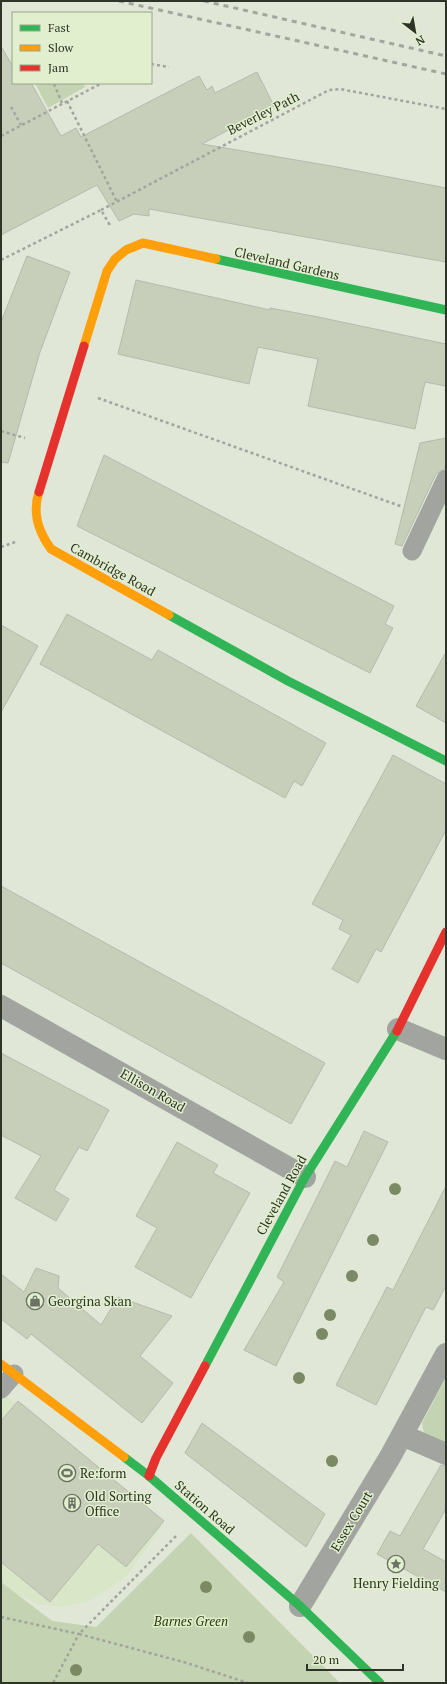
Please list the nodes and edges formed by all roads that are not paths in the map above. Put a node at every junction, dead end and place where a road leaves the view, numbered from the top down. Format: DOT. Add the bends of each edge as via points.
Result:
graph roads {
  1 [pos="124,250"];
  2 [pos="446,310"];
  3 [pos="446,479"];
  4 [pos="412,550"];
  5 [pos="446,761"];
  6 [pos="446,932"];
  7 [pos="1,1006"];
  8 [pos="398,1029"];
  9 [pos="446,1049"];
  10 [pos="305,1176"];
  11 [pos="446,1354"];
  12 [pos="8,1369"];
  13 [pos="1,1389"];
  14 [pos="402,1435"];
  15 [pos="446,1454"];
  16 [pos="149,1476"];
  17 [pos="300,1606"];
  18 [pos="380,1683"];
  1 -- 2 [label="street, Cleveland Gardens" via="143,243"];
  1 -- 5 [label="street, Cambridge Road" via="108,268 36,500 35,516 40,534 51,549 288,680"];
  3 -- 4 [label="lane"];
  6 -- 8 [label="street, Cleveland Road"];
  7 -- 10 [label="street, Ellison Road"];
  8 -- 9 [label="street"];
  8 -- 10 [label="street, Cleveland Road"];
  10 -- 16 [label="street, Cleveland Road" via="156,1458"];
  11 -- 14 [label="street, Essex Court"];
  12 -- 13 [label="lane"];
  12 -- 16 [label="street, Station Road"];
  14 -- 15 [label="street"];
  14 -- 17 [label="street, Essex Court"];
  16 -- 17 [label="street, Station Road"];
  17 -- 18 [label="street, Station Road"];
}
